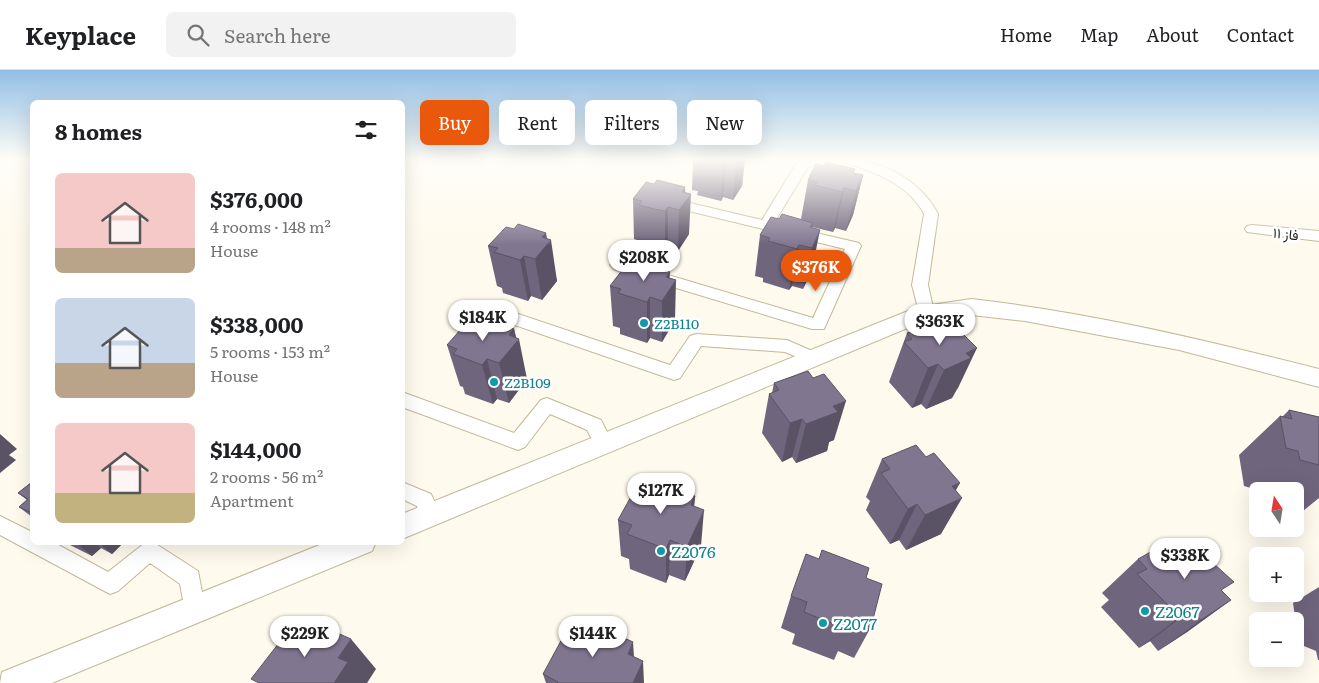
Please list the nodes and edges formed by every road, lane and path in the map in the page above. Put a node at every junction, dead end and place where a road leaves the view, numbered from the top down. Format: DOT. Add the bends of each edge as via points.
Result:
graph roads {
  1 [pos="788,188"];
  2 [pos="908,188"];
  3 [pos="668,202"];
  4 [pos="766,224"];
  5 [pos="1252,229"];
  6 [pos="1319,236"];
  7 [pos="618,265"];
  8 [pos="480,306"];
  9 [pos="926,312"];
  10 [pos="814,358"];
  11 [pos="1319,378"];
  12 [pos="405,400"];
  13 [pos="604,444"];
  14 [pos="405,491"];
  15 [pos="431,516"];
  16 [pos="0,525"];
  17 [pos="405,526"];
  18 [pos="30,541"];
  19 [pos="37,545"];
  20 [pos="354,545"];
  21 [pos="194,608"];
  22 [pos="13,683"];
  1 -- 4 [label="street"];
  2 -- 9 [label="street" via="928,204 931,214 920,286"];
  3 -- 4 [label="street"];
  4 -- 7 [label="street" via="854,246 818,325"];
  5 -- 6 [label="street, فاز ۱۱"];
  8 -- 10 [label="street" via="674,373 696,340 787,346"];
  9 -- 10 [label="street"];
  9 -- 11 [label="street" via="971,307 1025,313 1179,342"];
  10 -- 13 [label="street"];
  12 -- 13 [label="street" via="518,442 547,405 594,425"];
  13 -- 15 [label="street"];
  14 -- 15 [label="street" via="424,500"];
  15 -- 17 [label="street"];
  16 -- 18 [label="street"];
  19 -- 21 [label="street" via="110,584 149,551 190,578"];
  20 -- 21 [label="street"];
  21 -- 22 [label="street"];
}
